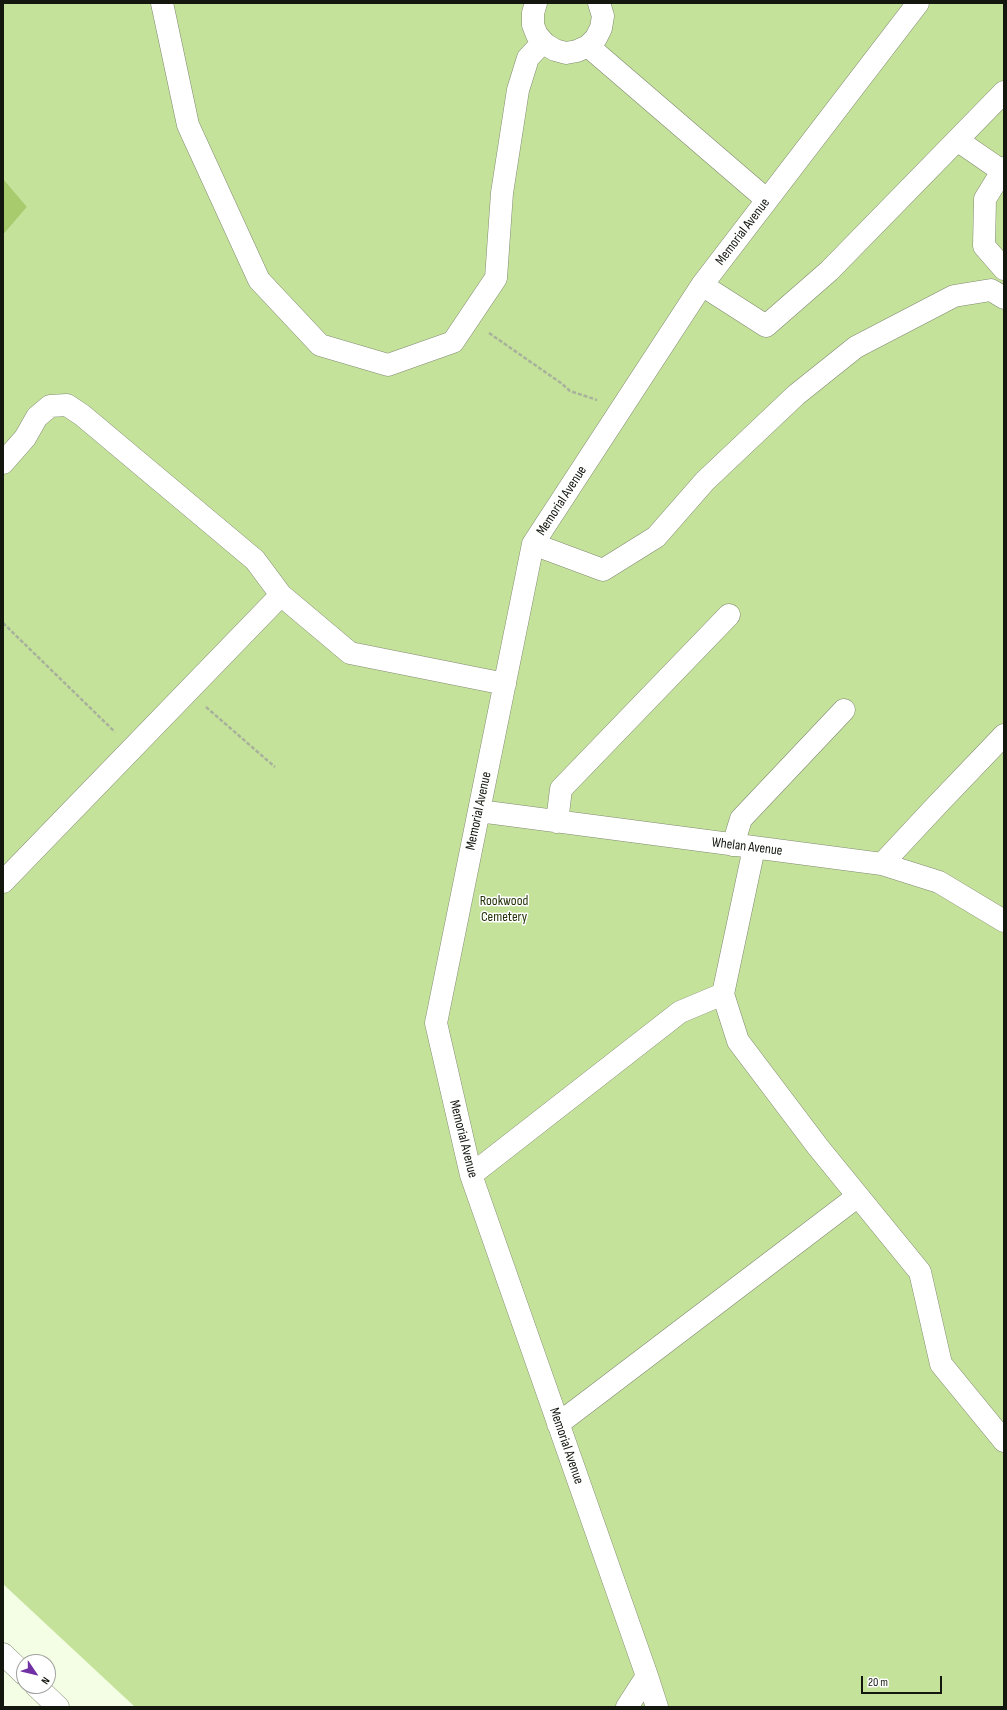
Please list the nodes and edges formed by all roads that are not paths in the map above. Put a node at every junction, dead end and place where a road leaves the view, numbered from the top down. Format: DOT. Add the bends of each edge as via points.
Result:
graph roads {
  1 [pos="162,3"];
  2 [pos="536,3"];
  3 [pos="599,3"];
  4 [pos="918,3"];
  5 [pos="543,42"];
  6 [pos="588,46"];
  7 [pos="1004,92"];
  8 [pos="957,140"];
  9 [pos="1003,170"];
  10 [pos="767,200"];
  11 [pos="1004,270"];
  12 [pos="702,285"];
  13 [pos="1004,298"];
  14 [pos="3,463"];
  15 [pos="533,544"];
  16 [pos="281,595"];
  17 [pos="729,615"];
  18 [pos="505,684"];
  19 [pos="844,710"];
  20 [pos="1004,735"];
  21 [pos="479,811"];
  22 [pos="557,822"];
  23 [pos="744,847"];
  24 [pos="882,864"];
  25 [pos="3,882"];
  26 [pos="1004,920"];
  27 [pos="723,994"];
  28 [pos="471,1175"];
  29 [pos="858,1196"];
  30 [pos="558,1424"];
  31 [pos="1004,1441"];
  32 [pos="3,1654"];
  33 [pos="16,1666"];
  34 [pos="647,1676"];
  35 [pos="44,1694"];
  36 [pos="58,1707"];
  37 [pos="627,1707"];
  38 [pos="657,1707"];
  1 -- 5 [label="street" via="188,125 259,280 320,345 388,365 454,342 496,278 502,193 518,90 528,58"];
  2 -- 5 [label="street" via="533,25"];
  3 -- 6 [label="street" via="603,16 601,28"];
  4 -- 10 [label="street, Memorial Avenue"];
  5 -- 6 [label="street" via="555,50 566,53"];
  6 -- 10 [label="street"];
  7 -- 8 [label="street"];
  8 -- 9 [label="street"];
  8 -- 12 [label="street" via="829,271 766,326"];
  9 -- 11 [label="street" via="985,199 984,246"];
  10 -- 12 [label="street, Memorial Avenue"];
  12 -- 15 [label="street, Memorial Avenue"];
  13 -- 15 [label="street" via="991,290 954,296 856,347 796,395 705,481 656,538 603,570"];
  14 -- 16 [label="street" via="25,438 37,417 50,406 67,405 255,560"];
  15 -- 18 [label="street, Memorial Avenue"];
  16 -- 18 [label="street" via="350,653"];
  16 -- 25 [label="street"];
  17 -- 22 [label="street" via="561,790"];
  18 -- 21 [label="street, Memorial Avenue"];
  19 -- 23 [label="street" via="741,819"];
  20 -- 24 [label="street"];
  21 -- 22 [label="street, Whelan Avenue"];
  21 -- 28 [label="street, Memorial Avenue" via="436,1023"];
  22 -- 23 [label="street, Whelan Avenue"];
  23 -- 24 [label="street, Whelan Avenue"];
  23 -- 27 [label="street"];
  24 -- 26 [label="street, Whelan Avenue" via="939,882"];
  27 -- 28 [label="street" via="680,1012"];
  27 -- 29 [label="street" via="738,1041"];
  28 -- 30 [label="street, Memorial Avenue"];
  29 -- 30 [label="street"];
  29 -- 31 [label="street" via="920,1272 942,1364"];
  30 -- 34 [label="street, Memorial Avenue"];
  32 -- 33 [label="street"];
  34 -- 37 [label="street"];
  34 -- 38 [label="street, Memorial Avenue"];
  35 -- 36 [label="street"];
}
